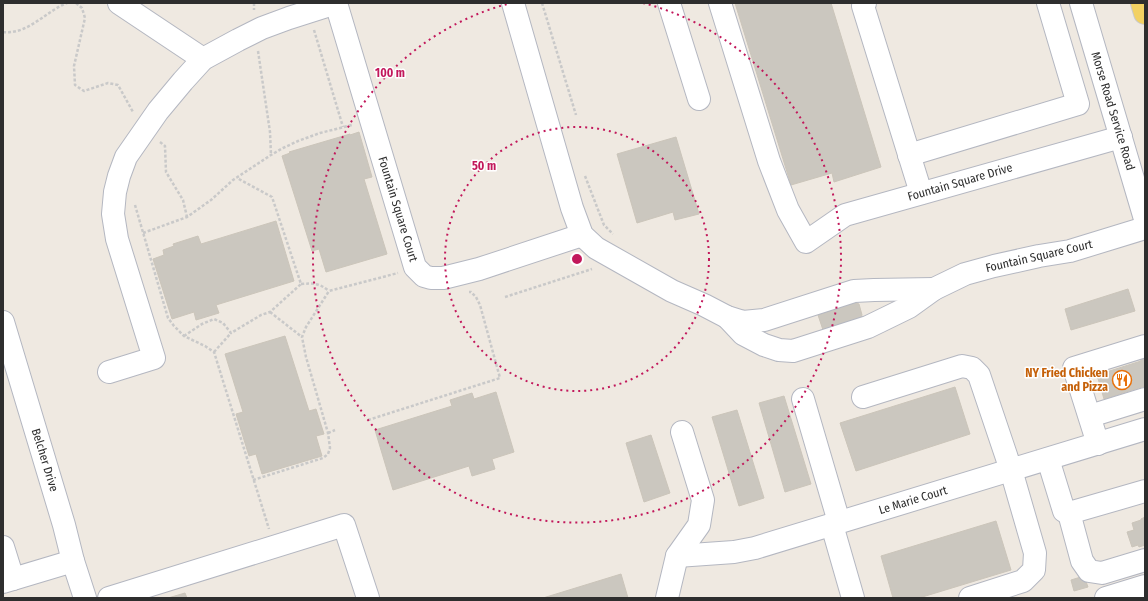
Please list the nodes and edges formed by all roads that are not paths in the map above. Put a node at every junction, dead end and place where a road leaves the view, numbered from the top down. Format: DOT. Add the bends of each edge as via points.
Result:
graph roads {
  1 [pos="119,3"];
  2 [pos="336,3"];
  3 [pos="513,3"];
  4 [pos="670,3"];
  5 [pos="720,3"];
  6 [pos="865,3"];
  7 [pos="1048,3"];
  8 [pos="1081,3"];
  9 [pos="1142,3"];
  10 [pos="1145,13"];
  11 [pos="203,59"];
  12 [pos="699,99"];
  13 [pos="1120,137"];
  14 [pos="909,155"];
  15 [pos="921,193"];
  16 [pos="1145,219"];
  17 [pos="1145,228"];
  18 [pos="582,235"];
  19 [pos="934,290"];
  20 [pos="727,317"];
  21 [pos="3,322"];
  22 [pos="1145,346"];
  23 [pos="109,372"];
  24 [pos="863,397"];
  25 [pos="803,399"];
  26 [pos="1145,399"];
  27 [pos="1090,416"];
  28 [pos="1145,429"];
  29 [pos="682,432"];
  30 [pos="1098,444"];
  31 [pos="1048,459"];
  32 [pos="1011,470"];
  33 [pos="1145,491"];
  34 [pos="1069,513"];
  35 [pos="835,524"];
  36 [pos="3,547"];
  37 [pos="677,556"];
  38 [pos="1145,560"];
  39 [pos="73,561"];
  40 [pos="8,581"];
  41 [pos="1145,586"];
  42 [pos="85,598"];
  43 [pos="109,598"];
  44 [pos="368,598"];
  45 [pos="667,598"];
  46 [pos="853,598"];
  47 [pos="970,598"];
  48 [pos="1106,598"];
  1 -- 11 [label="street"];
  2 -- 11 [label="street" via="282,20"];
  2 -- 18 [label="street, Fountain Square Court" via="415,267 424,276 443,278 457,275"];
  3 -- 18 [label="street, Fountain Square Court"];
  4 -- 12 [label="street"];
  5 -- 15 [label="street, Fountain Square Drive" via="769,161 788,210 806,242 845,215"];
  6 -- 14 [label="street" via="863,6"];
  7 -- 14 [label="street" via="1078,104"];
  8 -- 13 [label="street, Morse Road Service Road"];
  9 -- 10 [label="main road"];
  11 -- 23 [label="street" via="158,111 126,158 118,176 112,211 117,239 154,358"];
  13 -- 15 [label="street, Fountain Square Drive"];
  13 -- 16 [label="street, Morse Road Service Road"];
  14 -- 15 [label="street"];
  17 -- 19 [label="street, Fountain Square Court" via="1070,251 965,274"];
  18 -- 20 [label="street, Fountain Square Court" via="600,251 672,291"];
  19 -- 20 [label="street, Fountain Square Court" via="854,291 764,320 743,322"];
  19 -- 20 [label="street, Fountain Square Court" via="909,307 868,327 793,351 764,345 743,334"];
  21 -- 39 [label="street, Belcher Drive"];
  22 -- 27 [label="street" via="1074,368"];
  24 -- 32 [label="street" via="962,366 972,368 979,375"];
  25 -- 35 [label="street"];
  26 -- 27 [label="street"];
  27 -- 30 [label="street"];
  28 -- 30 [label="street, Le Marie Court"];
  29 -- 37 [label="street" via="703,500 699,525"];
  30 -- 31 [label="street, Le Marie Court"];
  31 -- 32 [label="street, Le Marie Court"];
  31 -- 34 [label="street" via="1064,511"];
  32 -- 35 [label="street, Le Marie Court"];
  32 -- 47 [label="street" via="1035,553 1034,570 1023,581"];
  33 -- 34 [label="street"];
  34 -- 38 [label="street" via="1082,561 1089,571 1102,572"];
  35 -- 37 [label="street, Le Marie Court" via="755,548"];
  35 -- 46 [label="street"];
  36 -- 40 [label="street"];
  37 -- 45 [label="street"];
  39 -- 40 [label="street"];
  39 -- 42 [label="street, Belcher Drive"];
  41 -- 48 [label="street"];
  43 -- 44 [label="street" via="344,525"];
}
